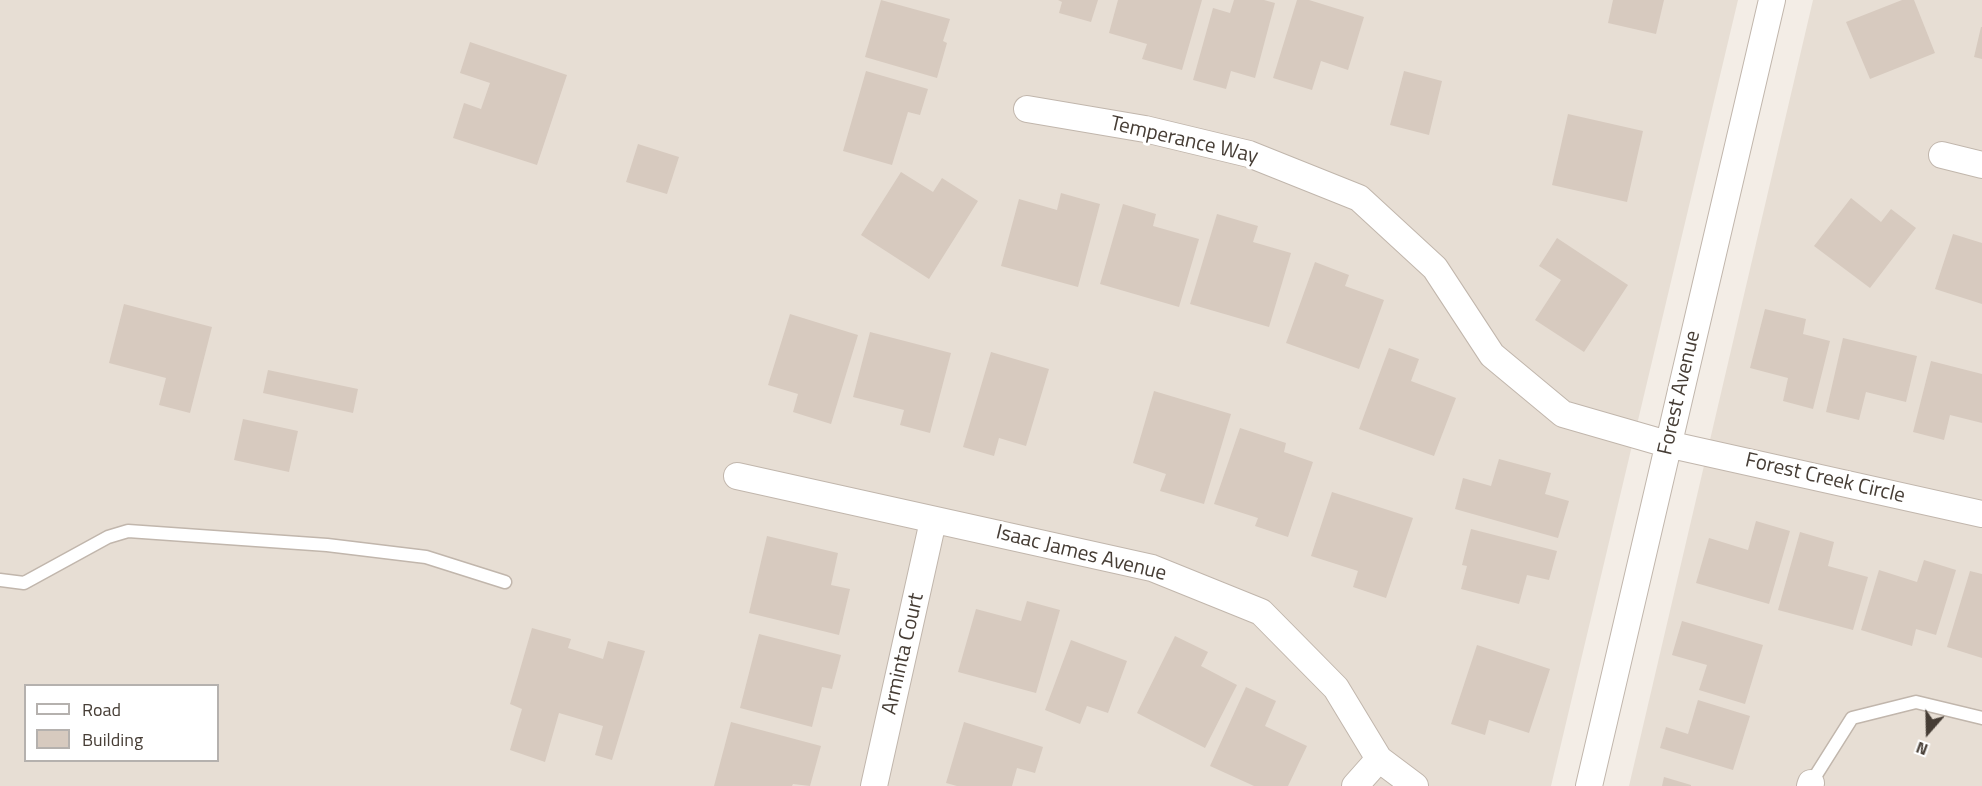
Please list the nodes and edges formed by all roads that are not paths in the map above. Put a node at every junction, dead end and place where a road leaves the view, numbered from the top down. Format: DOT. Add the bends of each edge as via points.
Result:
graph roads {
  1 [pos="1772,0"];
  2 [pos="1027,109"];
  3 [pos="1942,155"];
  4 [pos="1982,165"];
  5 [pos="1667,444"];
  6 [pos="737,476"];
  7 [pos="1982,514"];
  8 [pos="933,521"];
  9 [pos="0,580"];
  10 [pos="505,582"];
  11 [pos="1982,718"];
  12 [pos="1379,759"];
  13 [pos="1811,784"];
  14 [pos="874,786"];
  15 [pos="1355,786"];
  16 [pos="1415,786"];
  17 [pos="1589,786"];
  1 -- 5 [label="street, Forest Avenue"];
  2 -- 5 [label="street, Temperance Way" via="1145,129 1249,154 1359,198 1435,268 1492,355 1563,414"];
  3 -- 4 [label="street"];
  5 -- 7 [label="street, Forest Creek Circle"];
  5 -- 17 [label="street, Forest Avenue"];
  6 -- 8 [label="street, Isaac James Avenue"];
  8 -- 12 [label="street, Isaac James Avenue" via="1152,568 1261,612 1336,688"];
  8 -- 14 [label="street, Arminta Court"];
  9 -- 10 [label="lane" via="24,583 108,537 128,531 426,556"];
  11 -- 13 [label="lane" via="1916,702 1852,718"];
  12 -- 15 [label="street"];
  12 -- 16 [label="street, Isaac James Avenue"];
}
